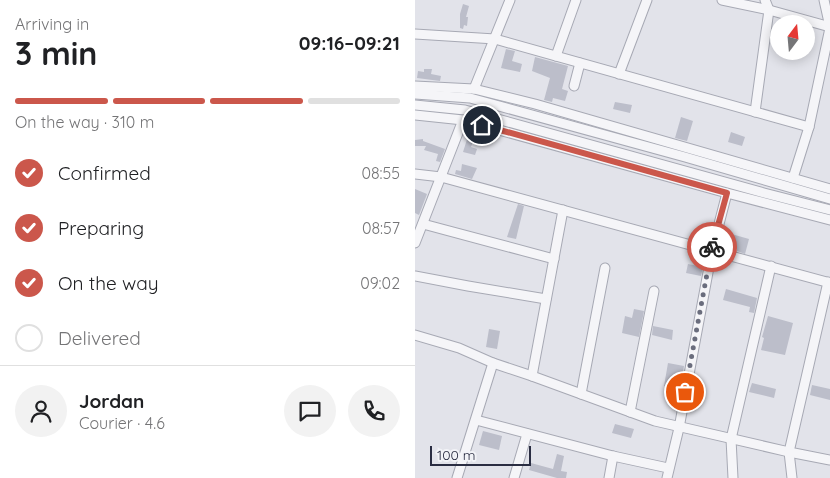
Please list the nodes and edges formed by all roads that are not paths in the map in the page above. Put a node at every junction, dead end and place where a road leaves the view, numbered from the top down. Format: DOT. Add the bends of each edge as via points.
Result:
graph roads {
  1 [pos="510,0"];
  2 [pos="576,0"];
  3 [pos="647,0"];
  4 [pos="722,0"];
  5 [pos="765,0"];
  6 [pos="824,0"];
  7 [pos="769,10"];
  8 [pos="830,27"];
  9 [pos="415,34"];
  10 [pos="495,39"];
  11 [pos="556,56"];
  12 [pos="581,62"];
  13 [pos="619,74"];
  14 [pos="415,86"];
  15 [pos="574,86"];
  16 [pos="474,89"];
  17 [pos="415,94"];
  18 [pos="535,104"];
  19 [pos="415,105"];
  20 [pos="755,112"];
  21 [pos="532,115"];
  22 [pos="415,116"];
  23 [pos="463,120"];
  24 [pos="809,127"];
  25 [pos="415,174"];
  26 [pos="441,177"];
  27 [pos="793,178"];
  28 [pos="830,189"];
  29 [pos="727,193"];
  30 [pos="830,199"];
  31 [pos="563,210"];
  32 [pos="830,210"];
  33 [pos="830,220"];
  34 [pos="423,224"];
  35 [pos="415,243"];
  36 [pos="712,250"];
  37 [pos="554,259"];
  38 [pos="771,266"];
  39 [pos="605,268"];
  40 [pos="415,276"];
  41 [pos="829,283"];
  42 [pos="654,291"];
  43 [pos="546,299"];
  44 [pos="415,335"];
  45 [pos="493,363"];
  46 [pos="532,376"];
  47 [pos="581,394"];
  48 [pos="630,412"];
  49 [pos="476,420"];
  50 [pos="679,428"];
  51 [pos="527,434"];
  52 [pos="731,439"];
  53 [pos="789,452"];
  54 [pos="613,456"];
  55 [pos="830,460"];
  56 [pos="668,468"];
  57 [pos="457,478"];
  58 [pos="514,478"];
  59 [pos="609,478"];
  60 [pos="667,478"];
  61 [pos="733,478"];
  62 [pos="792,478"];
  1 -- 10 [label="street"];
  2 -- 11 [label="street"];
  3 -- 13 [label="street"];
  4 -- 7 [label="street"];
  5 -- 7 [label="street"];
  6 -- 8 [label="street"];
  7 -- 8 [label="street"];
  7 -- 20 [label="street"];
  8 -- 24 [label="street"];
  9 -- 10 [label="street"];
  10 -- 11 [label="street"];
  10 -- 16 [label="street"];
  11 -- 12 [label="street"];
  12 -- 13 [label="street"];
  12 -- 15 [label="street"];
  13 -- 20 [label="street"];
  14 -- 16 [label="street"];
  16 -- 18 [label="street"];
  17 -- 21 [label="street" via="471,98"];
  18 -- 21 [label="street"];
  18 -- 27 [label="street"];
  19 -- 32 [label="street" via="465,110"];
  20 -- 24 [label="street"];
  21 -- 30 [label="street"];
  22 -- 23 [label="street"];
  23 -- 26 [label="street"];
  23 -- 29 [label="street"];
  24 -- 27 [label="street"];
  25 -- 26 [label="street"];
  26 -- 31 [label="street"];
  26 -- 34 [label="street"];
  27 -- 28 [label="street"];
  29 -- 33 [label="street"];
  29 -- 36 [label="street"];
  31 -- 36 [label="street"];
  31 -- 37 [label="street"];
  34 -- 35 [label="street"];
  34 -- 37 [label="street"];
  36 -- 38 [label="street"];
  36 -- 50 [label="street"];
  37 -- 43 [label="street"];
  38 -- 41 [label="street"];
  38 -- 52 [label="street"];
  39 -- 47 [label="street"];
  40 -- 43 [label="street"];
  41 -- 53 [label="street"];
  42 -- 48 [label="street"];
  43 -- 46 [label="street"];
  44 -- 45 [label="street" via="459,348"];
  45 -- 46 [label="street"];
  45 -- 49 [label="street"];
  46 -- 47 [label="street"];
  47 -- 48 [label="street"];
  48 -- 50 [label="street"];
  49 -- 51 [label="street"];
  49 -- 57 [label="street"];
  50 -- 52 [label="street"];
  50 -- 56 [label="street"];
  51 -- 54 [label="street"];
  51 -- 58 [label="street"];
  52 -- 53 [label="street"];
  52 -- 61 [label="street"];
  53 -- 55 [label="street"];
  53 -- 62 [label="street"];
  54 -- 56 [label="street"];
  54 -- 59 [label="street"];
  56 -- 60 [label="street"];
}
